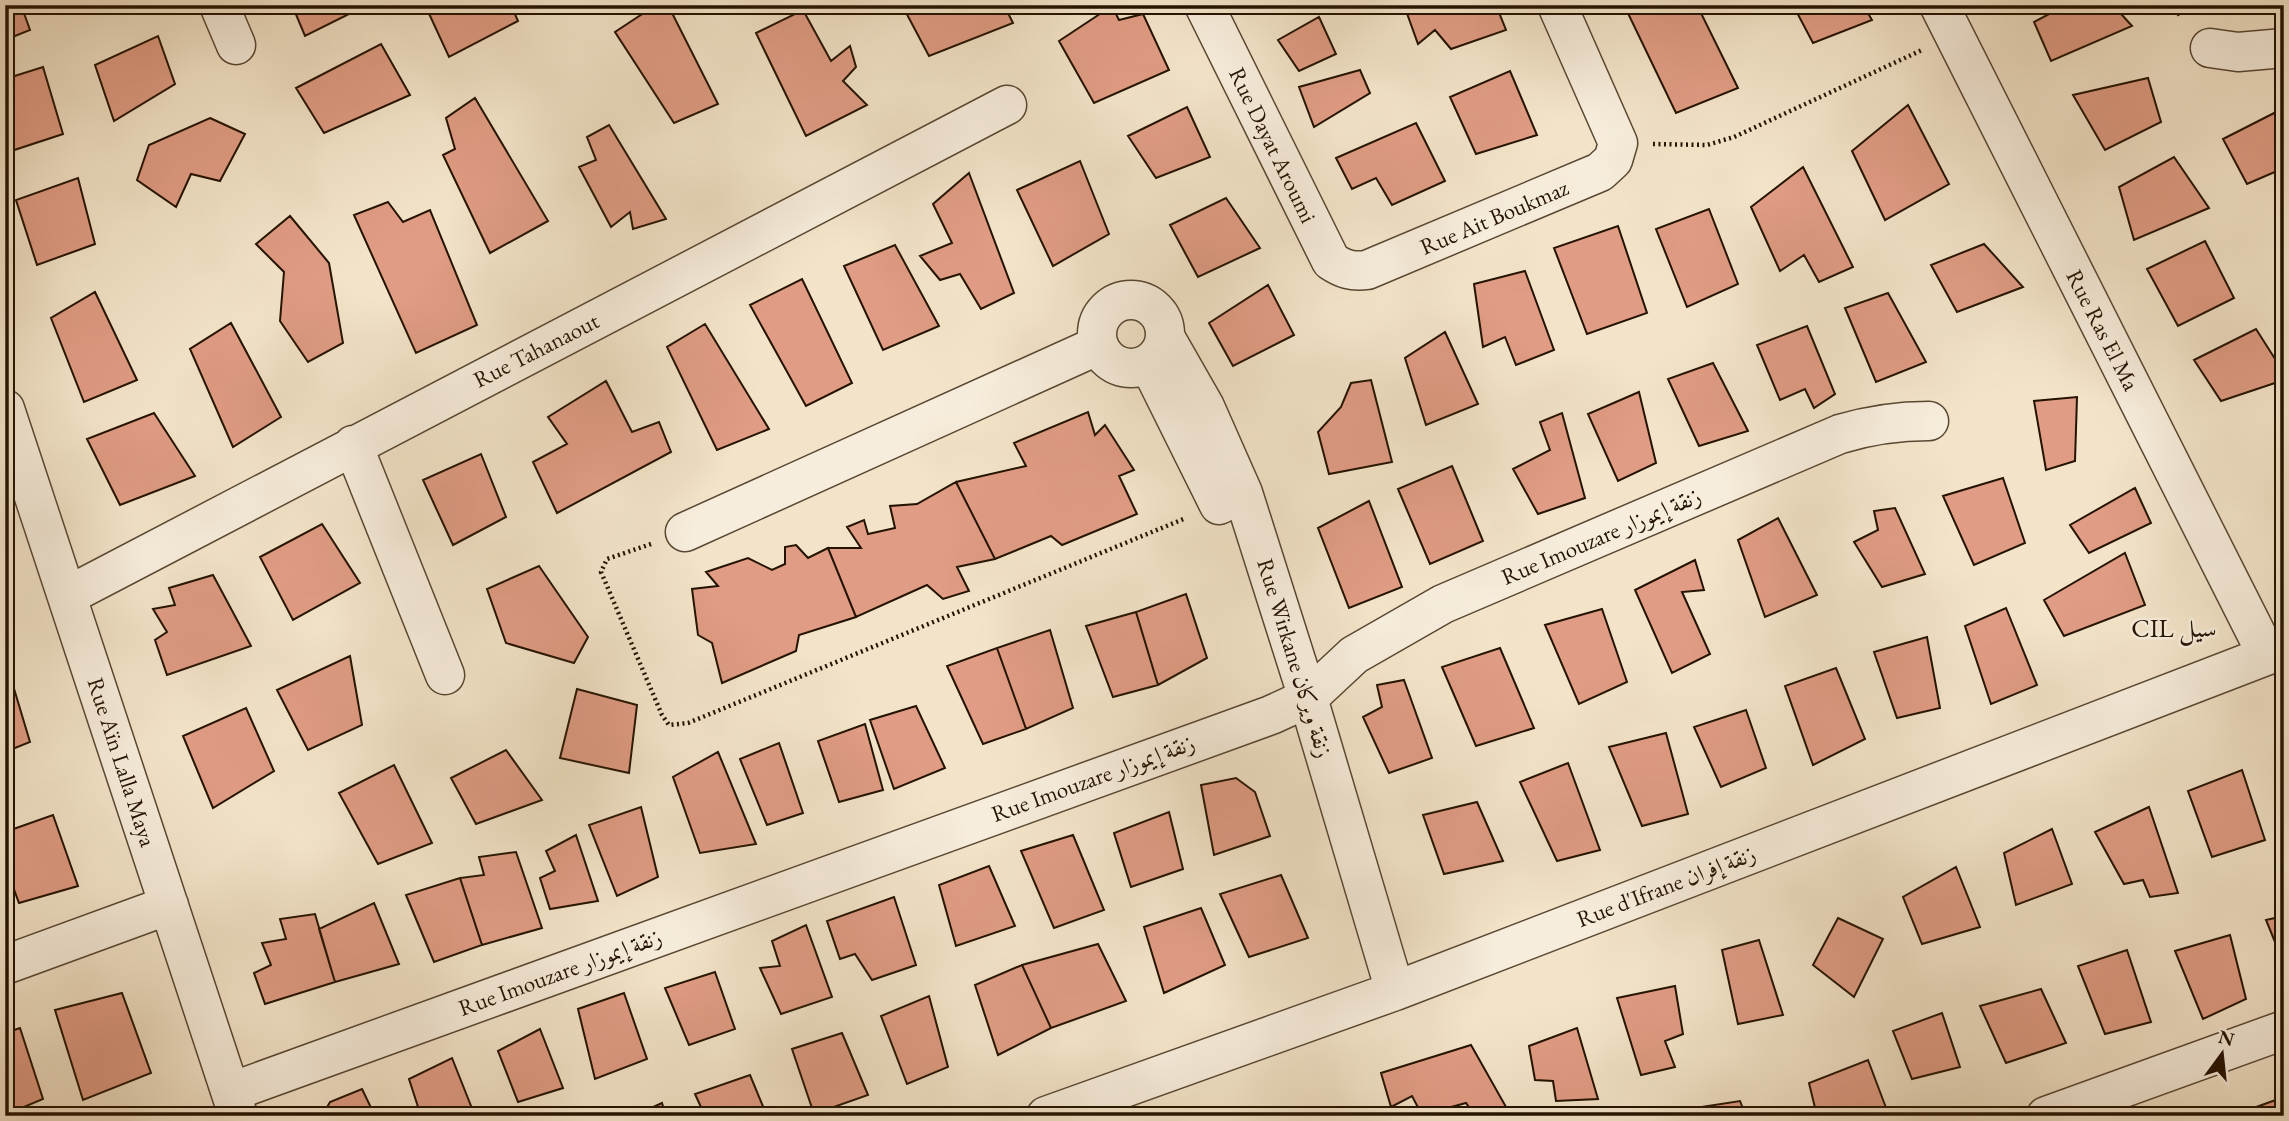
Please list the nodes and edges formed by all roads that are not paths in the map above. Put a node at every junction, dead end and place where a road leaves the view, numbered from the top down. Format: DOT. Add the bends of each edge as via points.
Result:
graph roads {
  1 [pos="219,5"];
  2 [pos="1204,5"];
  3 [pos="1557,5"];
  4 [pos="1947,20"];
  5 [pos="236,45"];
  6 [pos="2210,48"];
  7 [pos="2284,48"];
  8 [pos="1007,105"];
  9 [pos="1354,272"];
  10 [pos="1099,345"];
  11 [pos="1157,350"];
  12 [pos="5,409"];
  13 [pos="1930,421"];
  14 [pos="353,445"];
  15 [pos="21,506"];
  16 [pos="685,532"];
  17 [pos="67,596"];
  18 [pos="2275,652"];
  19 [pos="446,675"];
  20 [pos="1308,698"];
  21 [pos="169,905"];
  22 [pos="5,965"];
  23 [pos="1395,991"];
  24 [pos="2284,1030"];
  25 [pos="234,1104"];
  26 [pos="1046,1116"];
  27 [pos="2046,1116"];
  1 -- 5 [label="street"];
  2 -- 9 [label="street, Rue Dayat Aroumi" via="1331,261"];
  3 -- 9 [label="street, Rue Ait Boukmaz" via="1618,143 1613,160 1600,172"];
  4 -- 18 [label="street, Rue Ras El Ma"];
  6 -- 7 [label="street" via="2238,52"];
  8 -- 14 [label="street, Rue Tahanaout"];
  10 -- 11 [label="street" via="1106,358 1135,368"];
  10 -- 11 [label="street" via="1102,316 1112,306 1142,302 1163,322"];
  10 -- 16 [label="street"];
  11 -- 20 [label="street, Rue Wirkane زنقة ويركان" via="1231,499"];
  12 -- 15 [label="street, Rue Aïn Lalla Maya"];
  13 -- 20 [label="street, Rue Imouzare زنقة إيموزار" via="1896,421 1840,433 1443,604 1354,655"];
  14 -- 17 [label="street, Rue Tahanaout"];
  14 -- 19 [label="street"];
  15 -- 17 [label="street, Rue Aïn Lalla Maya"];
  17 -- 21 [label="street, Rue Aïn Lalla Maya"];
  18 -- 23 [label="street, Rue d'Ifrane زنقة إفران"];
  20 -- 23 [label="street, Rue Wirkane زنقة ويركان"];
  20 -- 25 [label="street, Rue Imouzare زنقة إيموزار"];
  21 -- 22 [label="street"];
  21 -- 25 [label="street, Rue Aïn Lalla Maya"];
  23 -- 26 [label="street, Rue d'Ifrane زنقة إفران"];
  24 -- 27 [label="street"];
}
